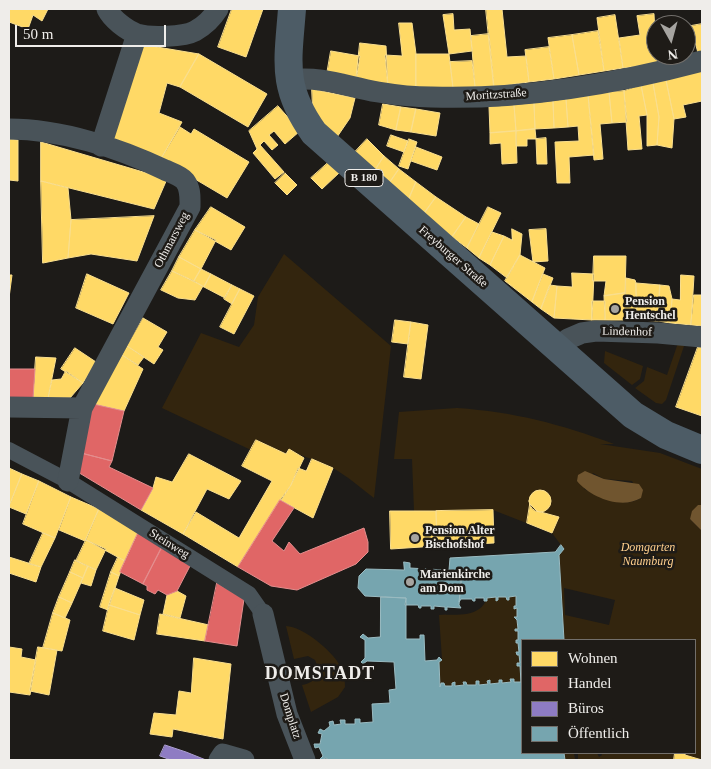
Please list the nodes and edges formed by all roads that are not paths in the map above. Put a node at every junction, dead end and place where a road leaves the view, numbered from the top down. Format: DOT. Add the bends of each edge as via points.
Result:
graph roads {
  1 [pos="107,9"];
  2 [pos="218,9"];
  3 [pos="292,9"];
  4 [pos="137,34"];
  5 [pos="702,61"];
  6 [pos="288,80"];
  7 [pos="9,129"];
  8 [pos="101,146"];
  9 [pos="702,337"];
  10 [pos="557,348"];
  11 [pos="9,407"];
  12 [pos="82,408"];
  13 [pos="9,450"];
  14 [pos="702,450"];
  15 [pos="68,481"];
  16 [pos="263,614"];
  17 [pos="219,760"];
  18 [pos="244,760"];
  19 [pos="305,760"];
  1 -- 4 [label="street" via="112,17"];
  2 -- 4 [label="street" via="195,31 174,36"];
  3 -- 6 [label="main road, Freyburger Straße / B 180"];
  4 -- 8 [label="street"];
  5 -- 6 [label="street, Moritzstraße" via="567,88 475,97 401,95 324,79"];
  6 -- 10 [label="main road, Freyburger Straße / B 180" via="295,104 314,133"];
  7 -- 8 [label="street, Othmarsweg" via="70,137"];
  8 -- 12 [label="street, Othmarsweg" via="147,161 184,179 190,188 190,207"];
  9 -- 10 [label="street, Lindenhof" via="582,332"];
  10 -- 14 [label="main road, Freyburger Straße / B 180" via="634,415 666,435"];
  11 -- 12 [label="street"];
  12 -- 15 [label="street"];
  13 -- 15 [label="street, Steinweg"];
  15 -- 16 [label="street, Steinweg" via="249,594"];
  16 -- 19 [label="street, Domplatz" via="287,714"];
  17 -- 18 [label="street" via="223,754"];
}
